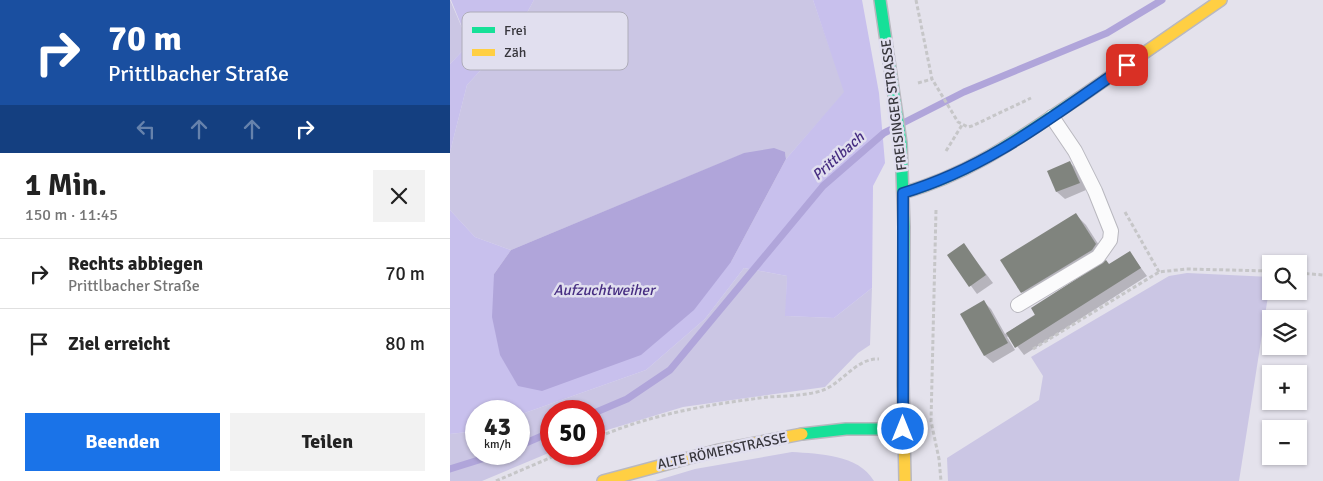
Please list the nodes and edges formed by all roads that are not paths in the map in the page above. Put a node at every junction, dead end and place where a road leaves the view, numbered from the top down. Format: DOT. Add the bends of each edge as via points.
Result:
graph roads {
  1 [pos="880,0"];
  2 [pos="1221,0"];
  3 [pos="1052,117"];
  4 [pos="903,193"];
  5 [pos="1018,305"];
  6 [pos="903,429"];
  7 [pos="603,481"];
  8 [pos="905,481"];
  1 -- 4 [label="main road, FREISINGER STRASSE" via="898,109"];
  2 -- 3 [label="main road"];
  3 -- 4 [label="main road" via="995,155 938,182"];
  3 -- 5 [label="lane" via="1075,151 1095,190 1111,231 1110,240 1098,257"];
  4 -- 6 [label="main road, FREISINGER STRASSE"];
  6 -- 7 [label="main road, ALTE RÖMERSTRASSE" via="839,430 751,442"];
  6 -- 8 [label="main road, FREISINGER STRASSE"];
}
